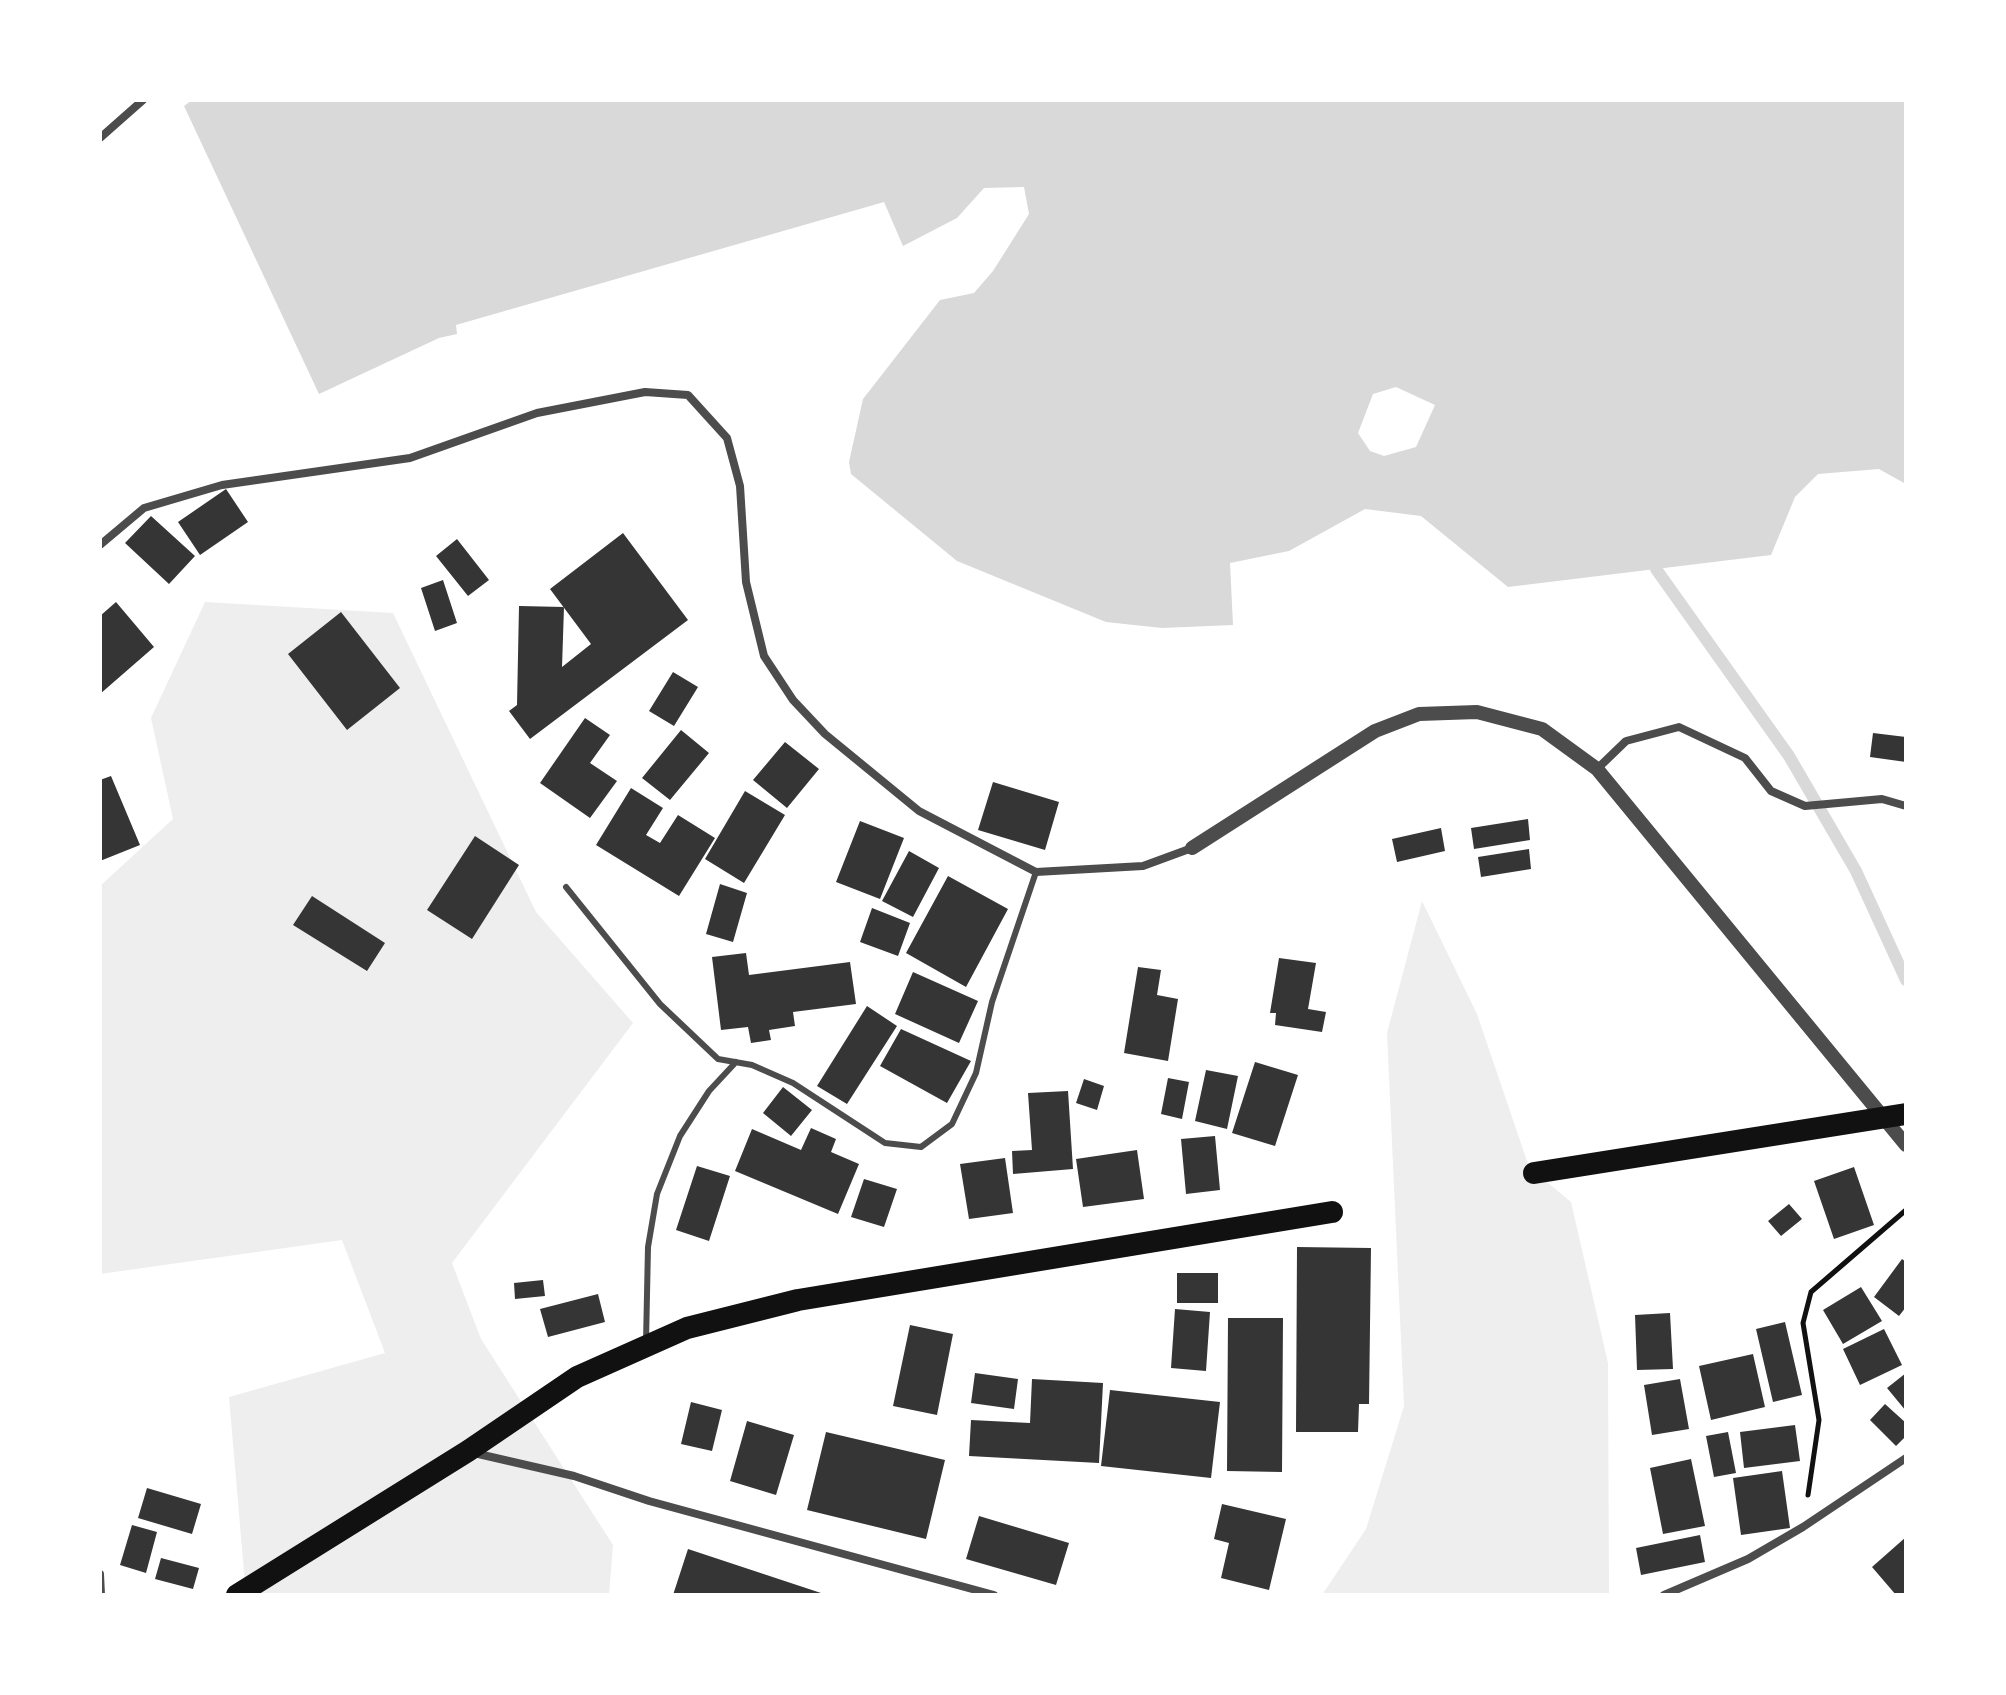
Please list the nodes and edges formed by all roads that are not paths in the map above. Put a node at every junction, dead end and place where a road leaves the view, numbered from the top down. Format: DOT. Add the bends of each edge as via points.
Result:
graph roads {
  1 [pos="143,100"];
  2 [pos="100,138"];
  3 [pos="100,545"];
  4 [pos="1597,769"];
  5 [pos="1906,806"];
  6 [pos="1192,848"];
  7 [pos="1036,872"];
  8 [pos="566,887"];
  9 [pos="736,1062"];
  10 [pos="1906,1114"];
  11 [pos="1882,1117"];
  12 [pos="1906,1145"];
  13 [pos="1534,1173"];
  14 [pos="1332,1212"];
  15 [pos="646,1346"];
  16 [pos="468,1451"];
  17 [pos="1906,1458"];
  18 [pos="100,1574"];
  19 [pos="101,1595"];
  20 [pos="237,1595"];
  21 [pos="994,1595"];
  22 [pos="1664,1595"];
  1 -- 2 [label="street"];
  3 -- 7 [label="street" via="144,508 222,485 410,458 537,413 645,392 688,395 727,438 740,486 746,582 764,656 793,700 825,734 919,811"];
  4 -- 5 [label="street" via="1626,741 1679,727 1745,758 1771,791 1805,806 1882,799"];
  4 -- 6 [label="street" via="1542,729 1477,712 1419,714 1375,731"];
  4 -- 11 [label="street"];
  6 -- 7 [label="street" via="1143,866"];
  7 -- 9 [label="lane" via="992,1002 976,1073 952,1124 921,1147 885,1143 793,1083"];
  8 -- 9 [label="lane" via="660,1004 718,1059"];
  9 -- 15 [label="lane" via="709,1091 680,1136 657,1194 648,1247"];
  10 -- 11 [label="highway"];
  11 -- 12 [label="street"];
  11 -- 13 [label="highway"];
  14 -- 15 [label="highway" via="798,1300 687,1328"];
  15 -- 16 [label="highway" via="577,1377"];
  16 -- 20 [label="highway"];
  16 -- 21 [label="street"];
  17 -- 22 [label="street" via="1852,1498 1748,1559"];
  18 -- 19 [label="street"];
}
